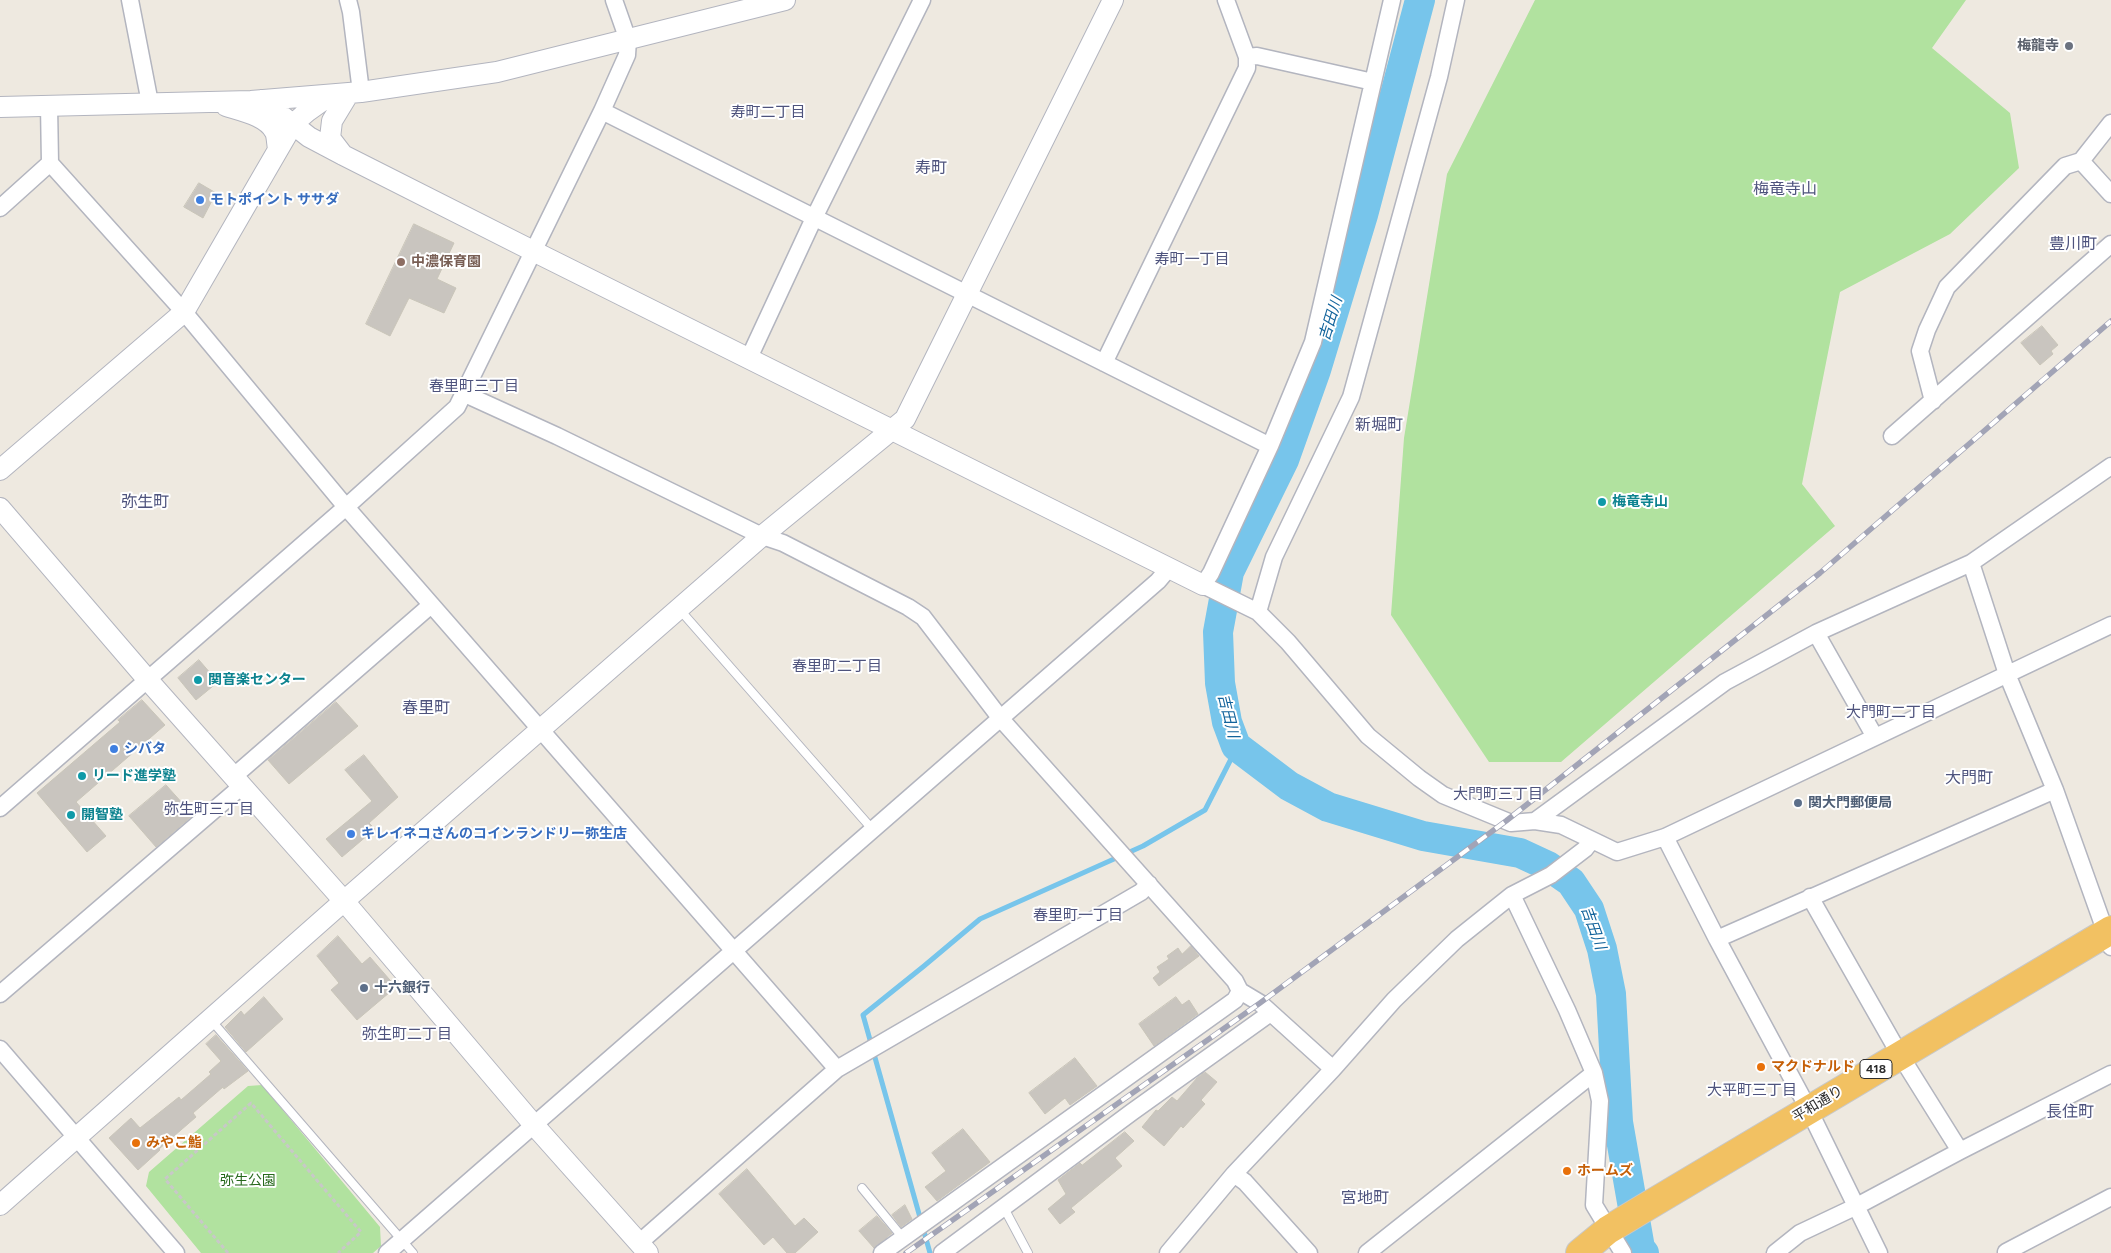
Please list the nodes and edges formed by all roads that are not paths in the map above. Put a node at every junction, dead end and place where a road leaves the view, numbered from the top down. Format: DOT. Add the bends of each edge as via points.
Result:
graph roads {
  1 [pos="130,0"];
  2 [pos="348,0"];
  3 [pos="614,0"];
  4 [pos="785,0"];
  5 [pos="922,0"];
  6 [pos="1113,0"];
  7 [pos="1226,0"];
  8 [pos="1392,0"];
  9 [pos="1456,0"];
  10 [pos="628,40"];
  11 [pos="1247,57"];
  12 [pos="1373,82"];
  13 [pos="347,94"];
  14 [pos="262,100"];
  15 [pos="212,102"];
  16 [pos="150,103"];
  17 [pos="49,105"];
  18 [pos="0,107"];
  19 [pos="602,111"];
  20 [pos="2111,123"];
  21 [pos="293,124"];
  22 [pos="309,137"];
  23 [pos="278,148"];
  24 [pos="344,155"];
  25 [pos="2081,161"];
  26 [pos="50,163"];
  27 [pos="2111,194"];
  28 [pos="0,208"];
  29 [pos="814,218"];
  30 [pos="2111,244"];
  31 [pos="533,251"];
  32 [pos="967,294"];
  33 [pos="184,312"];
  34 [pos="749,358"];
  35 [pos="1104,363"];
  36 [pos="465,394"];
  37 [pos="1933,401"];
  38 [pos="892,429"];
  39 [pos="1892,436"];
  40 [pos="1270,446"];
  41 [pos="2111,466"];
  42 [pos="0,470"];
  43 [pos="346,507"];
  44 [pos="0,508"];
  45 [pos="762,536"];
  46 [pos="1971,563"];
  47 [pos="1169,568"];
  48 [pos="1210,588"];
  49 [pos="431,605"];
  50 [pos="679,609"];
  51 [pos="1254,610"];
  52 [pos="2111,625"];
  53 [pos="1816,632"];
  54 [pos="2007,674"];
  55 [pos="147,679"];
  56 [pos="1001,719"];
  57 [pos="540,730"];
  58 [pos="1875,736"];
  59 [pos="237,781"];
  60 [pos="2055,790"];
  61 [pos="0,808"];
  62 [pos="1535,822"];
  63 [pos="873,830"];
  64 [pos="1665,837"];
  65 [pos="1589,845"];
  66 [pos="1149,884"];
  67 [pos="1512,895"];
  68 [pos="1810,897"];
  69 [pos="344,901"];
  70 [pos="2109,937"];
  71 [pos="1717,940"];
  72 [pos="734,951"];
  73 [pos="1240,991"];
  74 [pos="0,994"];
  75 [pos="1269,1014"];
  76 [pos="210,1019"];
  77 [pos="0,1049"];
  78 [pos="1900,1055"];
  79 [pos="837,1069"];
  80 [pos="1332,1069"];
  81 [pos="1594,1073"];
  82 [pos="2111,1074"];
  83 [pos="1809,1110"];
  84 [pos="534,1125"];
  85 [pos="76,1137"];
  86 [pos="1960,1150"];
  87 [pos="1234,1174"];
  88 [pos="862,1188"];
  89 [pos="2111,1197"];
  90 [pos="0,1205"];
  91 [pos="1855,1207"];
  92 [pos="1004,1208"];
  93 [pos="1623,1221"];
  94 [pos="909,1233"];
  95 [pos="402,1240"];
  96 [pos="644,1248"];
  97 [pos="2006,1252"];
  98 [pos="176,1253"];
  99 [pos="387,1253"];
  100 [pos="412,1253"];
  101 [pos="882,1253"];
  102 [pos="942,1253"];
  103 [pos="1028,1253"];
  104 [pos="1168,1253"];
  105 [pos="1309,1253"];
  106 [pos="1367,1253"];
  107 [pos="1580,1253"];
  108 [pos="1623,1253"];
  109 [pos="1775,1253"];
  110 [pos="1879,1253"];
  1 -- 16 [label="street"];
  2 -- 13 [label="street" via="352,12"];
  3 -- 10 [label="street"];
  4 -- 10 [label="street"];
  5 -- 29 [label="street"];
  6 -- 32 [label="street"];
  7 -- 11 [label="street"];
  8 -- 12 [label="street"];
  9 -- 51 [label="street" via="1437,86 1351,397 1274,557"];
  10 -- 13 [label="street" via="497,72"];
  10 -- 19 [label="street" via="627,55"];
  11 -- 12 [label="street" via="1257,56"];
  11 -- 35 [label="street" via="1239,86"];
  12 -- 40 [label="street" via="1313,342"];
  13 -- 14 [label="street"];
  13 -- 21 [label="street" via="308,111"];
  13 -- 24 [label="street" via="332,121 330,138"];
  14 -- 15 [label="street"];
  14 -- 21 [label="street"];
  15 -- 16 [label="street"];
  15 -- 23 [label="street" via="263,120 275,132"];
  16 -- 17 [label="street"];
  17 -- 18 [label="street"];
  17 -- 26 [label="street"];
  19 -- 29 [label="street"];
  19 -- 31 [label="street"];
  20 -- 25 [label="street"];
  21 -- 22 [label="street"];
  21 -- 23 [label="street"];
  22 -- 23 [label="street" via="298,136"];
  22 -- 24 [label="street"];
  23 -- 33 [label="street"];
  24 -- 31 [label="street"];
  25 -- 27 [label="street"];
  25 -- 37 [label="street" via="2065,166 1947,286 1920,351"];
  26 -- 28 [label="street"];
  26 -- 33 [label="street"];
  29 -- 32 [label="street"];
  29 -- 34 [label="street"];
  30 -- 37 [label="street"];
  31 -- 34 [label="street"];
  31 -- 36 [label="street"];
  32 -- 35 [label="street"];
  32 -- 38 [label="street" via="905,419"];
  33 -- 42 [label="street"];
  33 -- 43 [label="street"];
  34 -- 38 [label="street"];
  35 -- 40 [label="street"];
  36 -- 43 [label="street" via="456,408"];
  36 -- 45 [label="street"];
  37 -- 39 [label="street"];
  38 -- 45 [label="street"];
  38 -- 47 [label="street"];
  40 -- 48 [label="street" via="1211,573"];
  41 -- 46 [label="street"];
  43 -- 49 [label="street"];
  43 -- 55 [label="street"];
  44 -- 55 [label="street"];
  45 -- 50 [label="street"];
  45 -- 56 [label="street" via="783,543 864,584 922,617"];
  46 -- 53 [label="street"];
  46 -- 54 [label="street"];
  47 -- 48 [label="street"];
  47 -- 56 [label="street"];
  48 -- 51 [label="street"];
  49 -- 57 [label="street"];
  49 -- 59 [label="street"];
  50 -- 57 [label="street"];
  50 -- 63 [label="lane"];
  51 -- 62 [label="street" via="1288,642 1368,736 1419,778 1443,795 1511,823"];
  52 -- 54 [label="street"];
  53 -- 58 [label="street"];
  53 -- 62 [label="street" via="1725,682"];
  54 -- 58 [label="street"];
  54 -- 60 [label="street"];
  55 -- 59 [label="street"];
  55 -- 61 [label="street"];
  56 -- 63 [label="street"];
  56 -- 66 [label="street"];
  57 -- 69 [label="street"];
  57 -- 72 [label="street"];
  58 -- 64 [label="street"];
  59 -- 69 [label="street"];
  59 -- 74 [label="street"];
  60 -- 68 [label="street"];
  60 -- 70 [label="street"];
  62 -- 65 [label="street" via="1561,826"];
  63 -- 72 [label="street"];
  64 -- 65 [label="street" via="1617,852"];
  64 -- 71 [label="street"];
  65 -- 67 [label="street" via="1551,875"];
  66 -- 73 [label="street"];
  66 -- 79 [label="street" via="1141,892"];
  67 -- 80 [label="street" via="1457,940 1394,1000"];
  67 -- 81 [label="street"];
  68 -- 71 [label="street"];
  68 -- 78 [label="street"];
  69 -- 76 [label="street"];
  69 -- 84 [label="street"];
  70 -- 78 [label="highway, 平和通り / 418"];
  71 -- 83 [label="street"];
  72 -- 79 [label="street"];
  72 -- 84 [label="street"];
  73 -- 75 [label="street" via="1260,1003"];
  73 -- 94 [label="street" via="1235,1000"];
  75 -- 80 [label="street"];
  75 -- 92 [label="street"];
  76 -- 85 [label="street"];
  76 -- 95 [label="lane"];
  77 -- 85 [label="street"];
  78 -- 83 [label="highway, 平和通り / 418"];
  78 -- 86 [label="street"];
  79 -- 96 [label="street"];
  80 -- 87 [label="street"];
  81 -- 93 [label="street" via="1600,1101 1594,1205"];
  81 -- 106 [label="street"];
  82 -- 86 [label="street"];
  83 -- 91 [label="street"];
  83 -- 93 [label="highway, 平和通り / 418"];
  84 -- 95 [label="street"];
  84 -- 96 [label="street"];
  85 -- 90 [label="street"];
  85 -- 98 [label="street"];
  86 -- 91 [label="street"];
  87 -- 104 [label="street"];
  87 -- 105 [label="street"];
  88 -- 94 [label="lane"];
  89 -- 97 [label="street"];
  91 -- 109 [label="street" via="1800,1233"];
  91 -- 110 [label="street"];
  92 -- 102 [label="street"];
  92 -- 103 [label="lane"];
  93 -- 107 [label="highway, 平和通り / 418"];
  93 -- 108 [label="street"];
  94 -- 101 [label="street"];
  95 -- 99 [label="street"];
  95 -- 100 [label="lane"];
}
